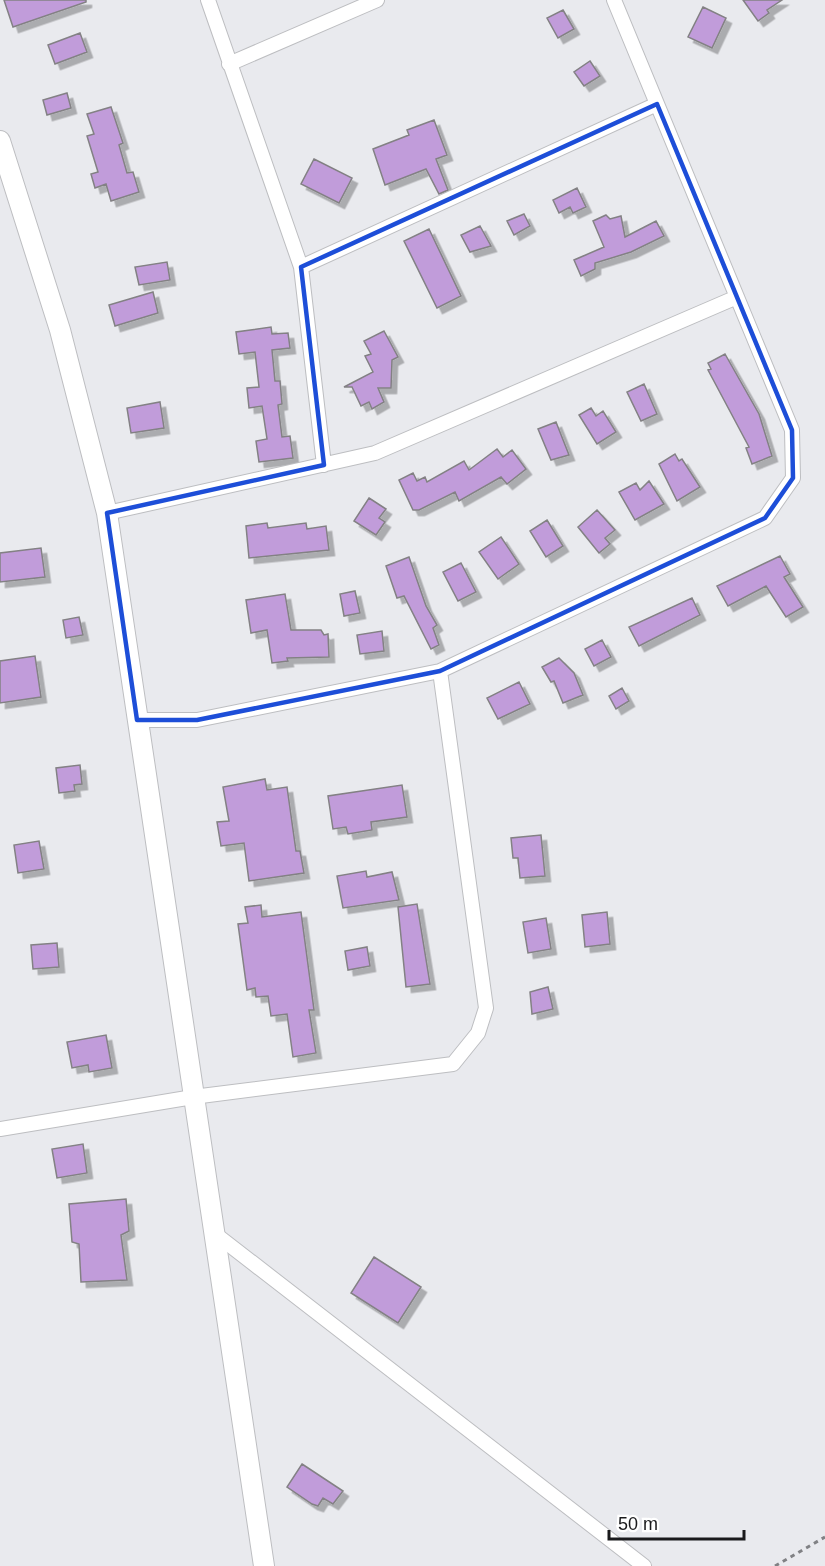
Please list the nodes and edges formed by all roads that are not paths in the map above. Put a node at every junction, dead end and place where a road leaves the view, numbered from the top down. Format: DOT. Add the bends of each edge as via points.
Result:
graph roads {
  1 [pos="208,0"];
  2 [pos="377,0"];
  3 [pos="614,0"];
  4 [pos="229,64"];
  5 [pos="657,104"];
  6 [pos="0,141"];
  7 [pos="301,267"];
  8 [pos="737,297"];
  9 [pos="324,465"];
  10 [pos="107,513"];
  11 [pos="440,671"];
  12 [pos="137,720"];
  13 [pos="194,1097"];
  14 [pos="0,1130"];
  15 [pos="214,1233"];
  16 [pos="264,1566"];
  17 [pos="644,1566"];
  1 -- 4 [label="street"];
  2 -- 4 [label="street"];
  3 -- 5 [label="street"];
  4 -- 7 [label="street"];
  5 -- 7 [label="street"];
  5 -- 8 [label="street"];
  6 -- 10 [label="main road" via="60,330"];
  7 -- 9 [label="street"];
  8 -- 9 [label="street" via="375,453"];
  8 -- 11 [label="street" via="792,430 793,478 765,518"];
  9 -- 10 [label="street"];
  10 -- 12 [label="main road"];
  11 -- 12 [label="street" via="197,720"];
  11 -- 13 [label="street" via="486,1008 478,1033 453,1064"];
  12 -- 13 [label="main road"];
  13 -- 14 [label="street"];
  13 -- 15 [label="main road"];
  15 -- 16 [label="main road"];
  15 -- 17 [label="street"];
}
